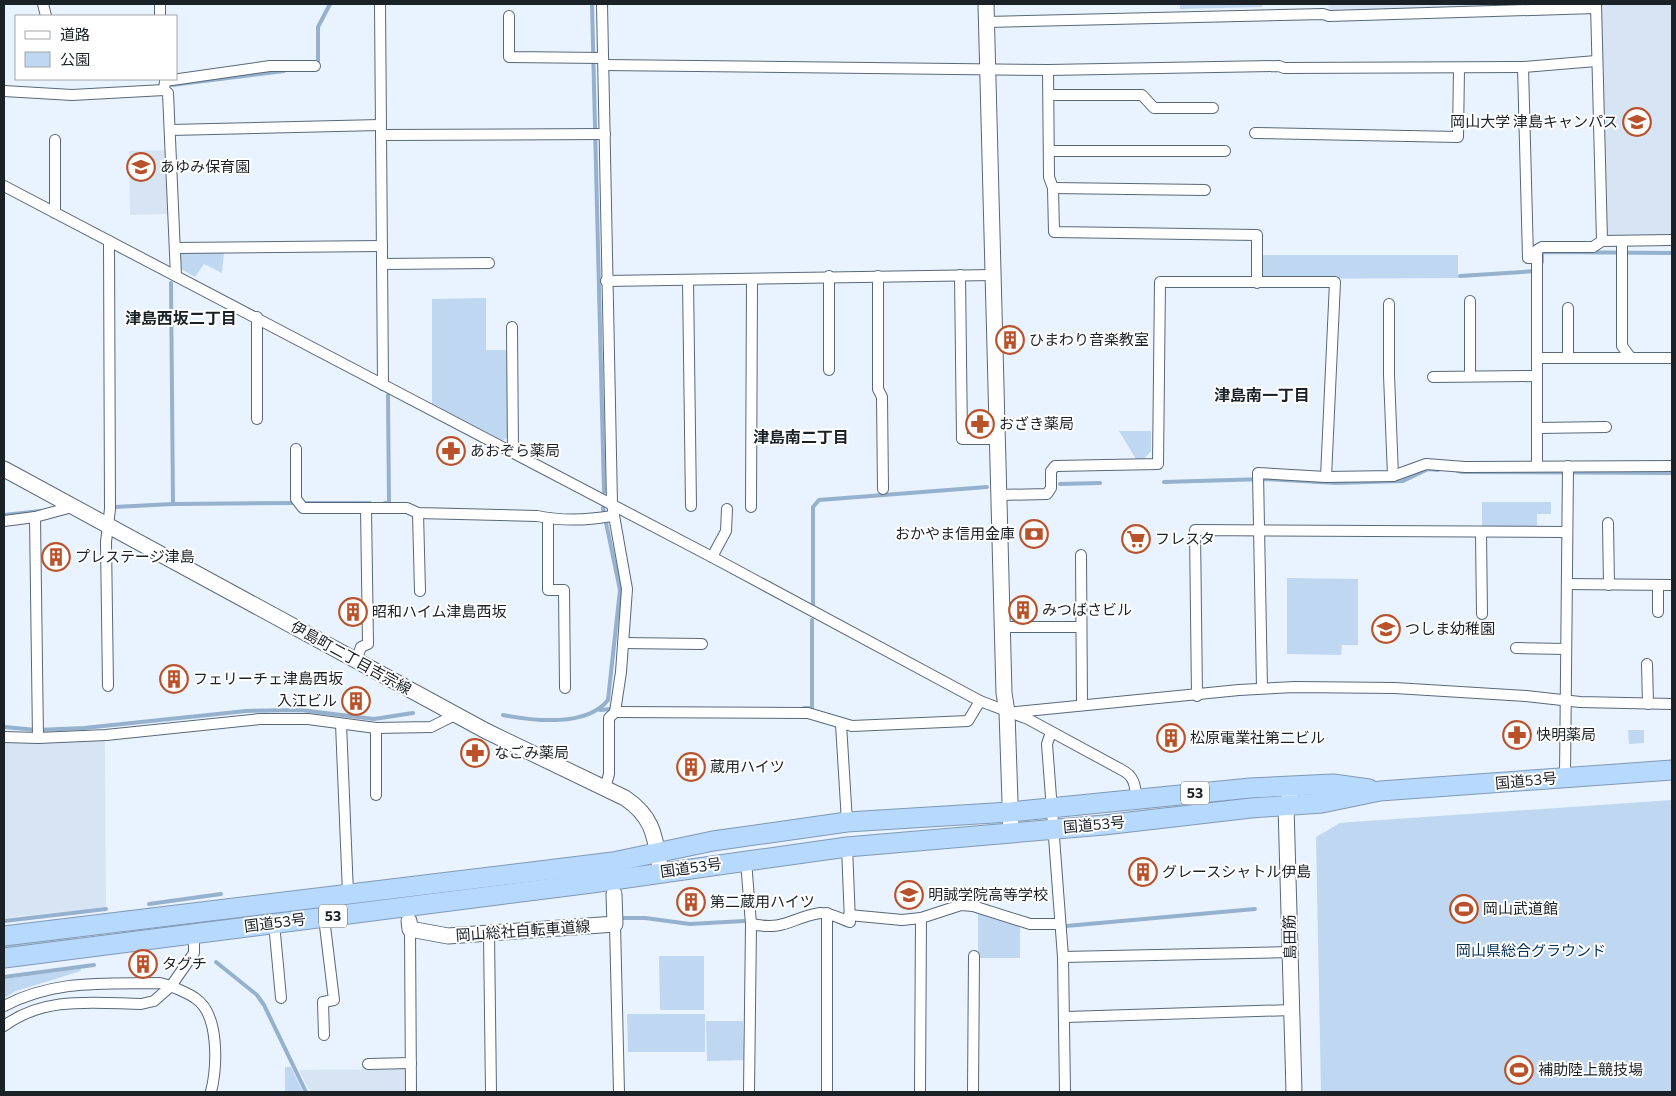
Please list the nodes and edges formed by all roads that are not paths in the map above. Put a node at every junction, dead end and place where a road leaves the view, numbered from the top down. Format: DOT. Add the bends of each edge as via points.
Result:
graph roads {
  1 [pos="380,4"];
  2 [pos="602,4"];
  3 [pos="986,4"];
  4 [pos="1596,6"];
  5 [pos="509,16"];
  6 [pos="986,22"];
  7 [pos="599,60"];
  8 [pos="1596,61"];
  9 [pos="314,66"];
  10 [pos="1523,67"];
  11 [pos="1459,68"];
  12 [pos="988,69"];
  13 [pos="1048,70"];
  14 [pos="164,83"];
  15 [pos="4,91"];
  16 [pos="1049,95"];
  17 [pos="1213,108"];
  18 [pos="170,130"];
  19 [pos="381,130"];
  20 [pos="599,134"];
  21 [pos="1255,134"];
  22 [pos="55,140"];
  23 [pos="1049,151"];
  24 [pos="1225,151"];
  25 [pos="4,186"];
  26 [pos="1053,188"];
  27 [pos="1206,190"];
  28 [pos="55,213"];
  29 [pos="1672,240"];
  30 [pos="109,241"];
  31 [pos="1602,242"];
  32 [pos="382,246"];
  33 [pos="175,248"];
  34 [pos="1622,249"];
  35 [pos="1537,258"];
  36 [pos="488,263"];
  37 [pos="382,264"];
  38 [pos="960,274"];
  39 [pos="993,274"];
  40 [pos="176,276"];
  41 [pos="829,276"];
  42 [pos="878,276"];
  43 [pos="752,279"];
  44 [pos="688,280"];
  45 [pos="606,282"];
  46 [pos="1257,283"];
  47 [pos="1470,301"];
  48 [pos="1389,304"];
  49 [pos="1568,308"];
  50 [pos="257,317"];
  51 [pos="512,327"];
  52 [pos="1537,358"];
  53 [pos="1568,358"];
  54 [pos="1631,358"];
  55 [pos="1672,358"];
  56 [pos="829,370"];
  57 [pos="1470,375"];
  58 [pos="1537,376"];
  59 [pos="1433,377"];
  60 [pos="383,385"];
  61 [pos="258,420"];
  62 [pos="1606,427"];
  63 [pos="1538,428"];
  64 [pos="997,439"];
  65 [pos="296,450"];
  66 [pos="512,452"];
  67 [pos="1537,466"];
  68 [pos="1672,466"];
  69 [pos="4,469"];
  70 [pos="1568,470"];
  71 [pos="1393,476"];
  72 [pos="1326,477"];
  73 [pos="882,488"];
  74 [pos="999,495"];
  75 [pos="612,504"];
  76 [pos="691,506"];
  77 [pos="72,507"];
  78 [pos="751,507"];
  79 [pos="366,508"];
  80 [pos="726,509"];
  81 [pos="418,513"];
  82 [pos="611,516"];
  83 [pos="35,518"];
  84 [pos="548,518"];
  85 [pos="4,522"];
  86 [pos="1608,523"];
  87 [pos="107,524"];
  88 [pos="1261,530"];
  89 [pos="1567,532"];
  90 [pos="1481,533"];
  91 [pos="1081,556"];
  92 [pos="712,557"];
  93 [pos="1567,584"];
  94 [pos="1609,585"];
  95 [pos="1658,585"];
  96 [pos="1672,585"];
  97 [pos="420,591"];
  98 [pos="1658,612"];
  99 [pos="1482,614"];
  100 [pos="1002,627"];
  101 [pos="1081,627"];
  102 [pos="623,643"];
  103 [pos="702,644"];
  104 [pos="1516,648"];
  105 [pos="1566,649"];
  106 [pos="356,661"];
  107 [pos="1648,664"];
  108 [pos="108,686"];
  109 [pos="565,688"];
  110 [pos="1262,688"];
  111 [pos="1197,696"];
  112 [pos="1565,699"];
  113 [pos="980,701"];
  114 [pos="1082,704"];
  115 [pos="1648,704"];
  116 [pos="1672,704"];
  117 [pos="615,712"];
  118 [pos="1007,712"];
  119 [pos="455,715"];
  120 [pos="341,724"];
  121 [pos="841,724"];
  122 [pos="376,728"];
  123 [pos="1051,732"];
  124 [pos="38,736"];
  125 [pos="4,737"];
  126 [pos="1672,770"];
  127 [pos="1565,777"];
  128 [pos="1299,786"];
  129 [pos="605,788"];
  130 [pos="1380,791"];
  131 [pos="376,795"];
  132 [pos="1137,804"];
  133 [pos="1286,806"];
  134 [pos="1053,817"];
  135 [pos="1010,821"];
  136 [pos="847,822"];
  137 [pos="740,838"];
  138 [pos="847,847"];
  139 [pos="746,861"];
  140 [pos="659,863"];
  141 [pos="614,879"];
  142 [pos="404,886"];
  143 [pos="348,893"];
  144 [pos="192,913"];
  145 [pos="826,913"];
  146 [pos="849,915"];
  147 [pos="324,918"];
  148 [pos="921,918"];
  149 [pos="409,919"];
  150 [pos="274,923"];
  151 [pos="615,924"];
  152 [pos="751,924"];
  153 [pos="1060,924"];
  154 [pos="194,933"];
  155 [pos="488,934"];
  156 [pos="4,936"];
  157 [pos="1291,952"];
  158 [pos="974,956"];
  159 [pos="1063,957"];
  160 [pos="4,958"];
  161 [pos="171,986"];
  162 [pos="281,998"];
  163 [pos="4,1006"];
  164 [pos="1292,1010"];
  165 [pos="1066,1017"];
  166 [pos="4,1026"];
  167 [pos="324,1035"];
  168 [pos="412,1063"];
  169 [pos="368,1064"];
  170 [pos="211,1092"];
  171 [pos="411,1092"];
  172 [pos="491,1092"];
  173 [pos="619,1092"];
  174 [pos="749,1092"];
  175 [pos="826,1092"];
  176 [pos="920,1092"];
  177 [pos="972,1092"];
  178 [pos="1065,1092"];
  179 [pos="1294,1092"];
  1 -- 19 [label="street"];
  2 -- 7 [label="street"];
  3 -- 6 [label="street"];
  4 -- 6 [label="street" via="1329,16"];
  4 -- 8 [label="street"];
  5 -- 7 [label="street" via="509,56"];
  6 -- 12 [label="street"];
  7 -- 12 [label="street"];
  7 -- 20 [label="street"];
  8 -- 10 [label="street"];
  8 -- 31 [label="street"];
  9 -- 14 [label="street" via="270,66"];
  10 -- 11 [label="street"];
  10 -- 35 [label="street" via="1528,258"];
  11 -- 13 [label="street" via="1246,66"];
  11 -- 21 [label="street" via="1458,136"];
  12 -- 13 [label="street"];
  12 -- 39 [label="street"];
  13 -- 16 [label="street"];
  14 -- 15 [label="street" via="72,95"];
  14 -- 18 [label="street" via="168,94"];
  16 -- 17 [label="street" via="1142,95 1154,108"];
  16 -- 23 [label="street"];
  18 -- 19 [label="street"];
  18 -- 33 [label="street"];
  19 -- 20 [label="street"];
  19 -- 32 [label="street"];
  20 -- 45 [label="street"];
  22 -- 28 [label="street"];
  23 -- 24 [label="street"];
  23 -- 26 [label="street" via="1049,177"];
  25 -- 28 [label="street"];
  26 -- 27 [label="street"];
  26 -- 46 [label="street" via="1054,232 1257,235"];
  28 -- 30 [label="street"];
  29 -- 34 [label="street"];
  30 -- 40 [label="street"];
  30 -- 87 [label="street" via="110,508"];
  31 -- 34 [label="street"];
  31 -- 35 [label="street" via="1593,247 1542,247 1537,250"];
  32 -- 33 [label="street"];
  32 -- 37 [label="street"];
  33 -- 40 [label="street"];
  34 -- 54 [label="street" via="1622,346"];
  35 -- 52 [label="street"];
  36 -- 37 [label="street"];
  37 -- 60 [label="street"];
  38 -- 39 [label="street"];
  38 -- 42 [label="street"];
  38 -- 64 [label="street" via="962,439"];
  39 -- 64 [label="street"];
  40 -- 50 [label="street"];
  41 -- 42 [label="street"];
  41 -- 43 [label="street"];
  41 -- 56 [label="street"];
  42 -- 73 [label="street"];
  43 -- 44 [label="street"];
  43 -- 78 [label="street"];
  44 -- 45 [label="street"];
  44 -- 76 [label="street"];
  45 -- 75 [label="street"];
  46 -- 72 [label="street" via="1336,282"];
  46 -- 74 [label="street" via="1160,282 1158,464 1055,466 1047,494"];
  47 -- 57 [label="street"];
  48 -- 71 [label="street"];
  49 -- 53 [label="street"];
  50 -- 60 [label="street"];
  50 -- 61 [label="street"];
  51 -- 66 [label="street"];
  52 -- 53 [label="street"];
  52 -- 58 [label="street"];
  53 -- 54 [label="street"];
  54 -- 55 [label="street"];
  57 -- 58 [label="street"];
  57 -- 59 [label="street"];
  58 -- 63 [label="street"];
  60 -- 66 [label="street"];
  62 -- 63 [label="street"];
  63 -- 67 [label="street"];
  64 -- 74 [label="street"];
  65 -- 79 [label="street" via="298,502 303,508"];
  66 -- 75 [label="street"];
  67 -- 70 [label="street"];
  67 -- 71 [label="street" via="1426,464"];
  68 -- 70 [label="street"];
  69 -- 77 [label="street, 伊島町二丁目吉宗線"];
  70 -- 89 [label="street"];
  71 -- 72 [label="street"];
  72 -- 88 [label="street" via="1258,473 1258,522"];
  74 -- 100 [label="street"];
  75 -- 82 [label="street"];
  75 -- 92 [label="street"];
  77 -- 83 [label="street"];
  77 -- 87 [label="street, 伊島町二丁目吉宗線"];
  79 -- 81 [label="street" via="407,508"];
  79 -- 106 [label="street" via="368,644 361,647"];
  80 -- 92 [label="street" via="726,531"];
  81 -- 84 [label="street"];
  81 -- 97 [label="street"];
  82 -- 84 [label="street" via="598,519"];
  82 -- 102 [label="street" via="627,588"];
  83 -- 85 [label="street"];
  83 -- 124 [label="street"];
  84 -- 109 [label="street" via="548,590 564,590"];
  86 -- 94 [label="street"];
  87 -- 106 [label="street, 伊島町二丁目吉宗線"];
  87 -- 108 [label="street"];
  88 -- 90 [label="street"];
  88 -- 110 [label="street"];
  88 -- 111 [label="street" via="1195,530"];
  89 -- 90 [label="street"];
  89 -- 93 [label="street"];
  90 -- 99 [label="street"];
  91 -- 101 [label="street"];
  92 -- 113 [label="street"];
  93 -- 94 [label="street"];
  93 -- 105 [label="street"];
  94 -- 95 [label="street"];
  95 -- 96 [label="street"];
  95 -- 98 [label="street"];
  100 -- 101 [label="street"];
  100 -- 118 [label="street"];
  101 -- 114 [label="street"];
  102 -- 103 [label="street"];
  102 -- 117 [label="street"];
  104 -- 105 [label="street"];
  105 -- 112 [label="street"];
  106 -- 119 [label="street, 伊島町二丁目吉宗線"];
  107 -- 115 [label="street"];
  110 -- 111 [label="street"];
  110 -- 112 [label="street" via="1395,688"];
  111 -- 114 [label="street"];
  112 -- 115 [label="street"];
  112 -- 127 [label="street"];
  113 -- 118 [label="street"];
  113 -- 121 [label="street" via="968,721"];
  114 -- 118 [label="street" via="1031,712"];
  115 -- 116 [label="street"];
  117 -- 121 [label="street" via="808,713"];
  117 -- 129 [label="street" via="609,718 610,774"];
  118 -- 123 [label="street"];
  118 -- 135 [label="street"];
  119 -- 122 [label="street" via="431,726"];
  119 -- 129 [label="street, 伊島町二丁目吉宗線"];
  120 -- 122 [label="street"];
  120 -- 124 [label="street" via="308,719 260,719 106,735"];
  120 -- 143 [label="street"];
  121 -- 136 [label="street"];
  122 -- 131 [label="street"];
  123 -- 132 [label="street" via="1128,773 1135,782"];
  123 -- 134 [label="street" via="1047,744"];
  124 -- 125 [label="street"];
  126 -- 127 [label="highway, 国道53号 / 53"];
  127 -- 130 [label="highway, 国道53号 / 53" via="1510,784"];
  128 -- 130 [label="highway, 国道53号 / 53" via="1333,784"];
  128 -- 132 [label="highway, 国道53号 / 53"];
  128 -- 133 [label="street" via="1291,793"];
  129 -- 140 [label="street, 伊島町二丁目吉宗線" via="639,808 653,832"];
  130 -- 133 [label="highway, 国道53号 / 53" via="1322,803"];
  132 -- 133 [label="highway, 53" via="1273,797"];
  132 -- 134 [label="highway, 53"];
  133 -- 134 [label="highway, 国道53号 / 53"];
  133 -- 157 [label="street, 島田筋"];
  134 -- 135 [label="highway, 国道53号 / 53"];
  134 -- 153 [label="street"];
  135 -- 136 [label="highway, 国道53号 / 53"];
  135 -- 137 [label="highway, 53" via="871,829 767,841"];
  135 -- 138 [label="highway, 国道53号 / 53"];
  136 -- 137 [label="highway, 国道53号 / 53"];
  137 -- 140 [label="highway, 国道53号 / 53"];
  138 -- 139 [label="highway, 国道53号 / 53"];
  138 -- 146 [label="street"];
  139 -- 140 [label="highway, 国道53号 / 53"];
  139 -- 152 [label="street"];
  140 -- 141 [label="highway, 国道53号 / 53"];
  141 -- 142 [label="highway, 国道53号 / 53"];
  141 -- 149 [label="highway, 国道53号 / 53"];
  141 -- 151 [label="street"];
  142 -- 143 [label="highway, 国道53号 / 53"];
  142 -- 149 [label="street"];
  143 -- 144 [label="highway, 国道53号 / 53"];
  144 -- 154 [label="street"];
  144 -- 156 [label="highway, 国道53号 / 53"];
  145 -- 146 [label="street" via="850,922"];
  145 -- 152 [label="street" via="783,926"];
  145 -- 175 [label="street"];
  146 -- 148 [label="street" via="887,920"];
  147 -- 149 [label="highway, 国道53号 / 53"];
  147 -- 150 [label="highway, 国道53号 / 53"];
  147 -- 167 [label="street" via="334,1000 323,1002"];
  148 -- 153 [label="street" via="948,908 967,906 1030,924"];
  148 -- 176 [label="street"];
  149 -- 155 [label="street, 岡山総社自転車道線" via="448,936"];
  149 -- 168 [label="street"];
  150 -- 154 [label="highway, 国道53号 / 53"];
  150 -- 162 [label="street"];
  151 -- 155 [label="street, 岡山総社自転車道線"];
  151 -- 173 [label="street"];
  152 -- 174 [label="street"];
  153 -- 159 [label="street"];
  154 -- 160 [label="highway, 国道53号 / 53"];
  154 -- 161 [label="street" via="194,953"];
  155 -- 172 [label="street"];
  157 -- 159 [label="street"];
  157 -- 164 [label="street, 島田筋"];
  158 -- 177 [label="street"];
  159 -- 165 [label="street"];
  161 -- 163 [label="street" via="160,983 78,984 48,988"];
  161 -- 166 [label="street" via="154,1001 141,1004 52,1004 29,1010"];
  161 -- 170 [label="street" via="196,998 206,1009 213,1026"];
  164 -- 165 [label="street"];
  164 -- 179 [label="street, 島田筋"];
  165 -- 178 [label="street"];
  168 -- 169 [label="street"];
  168 -- 171 [label="street"];
}
